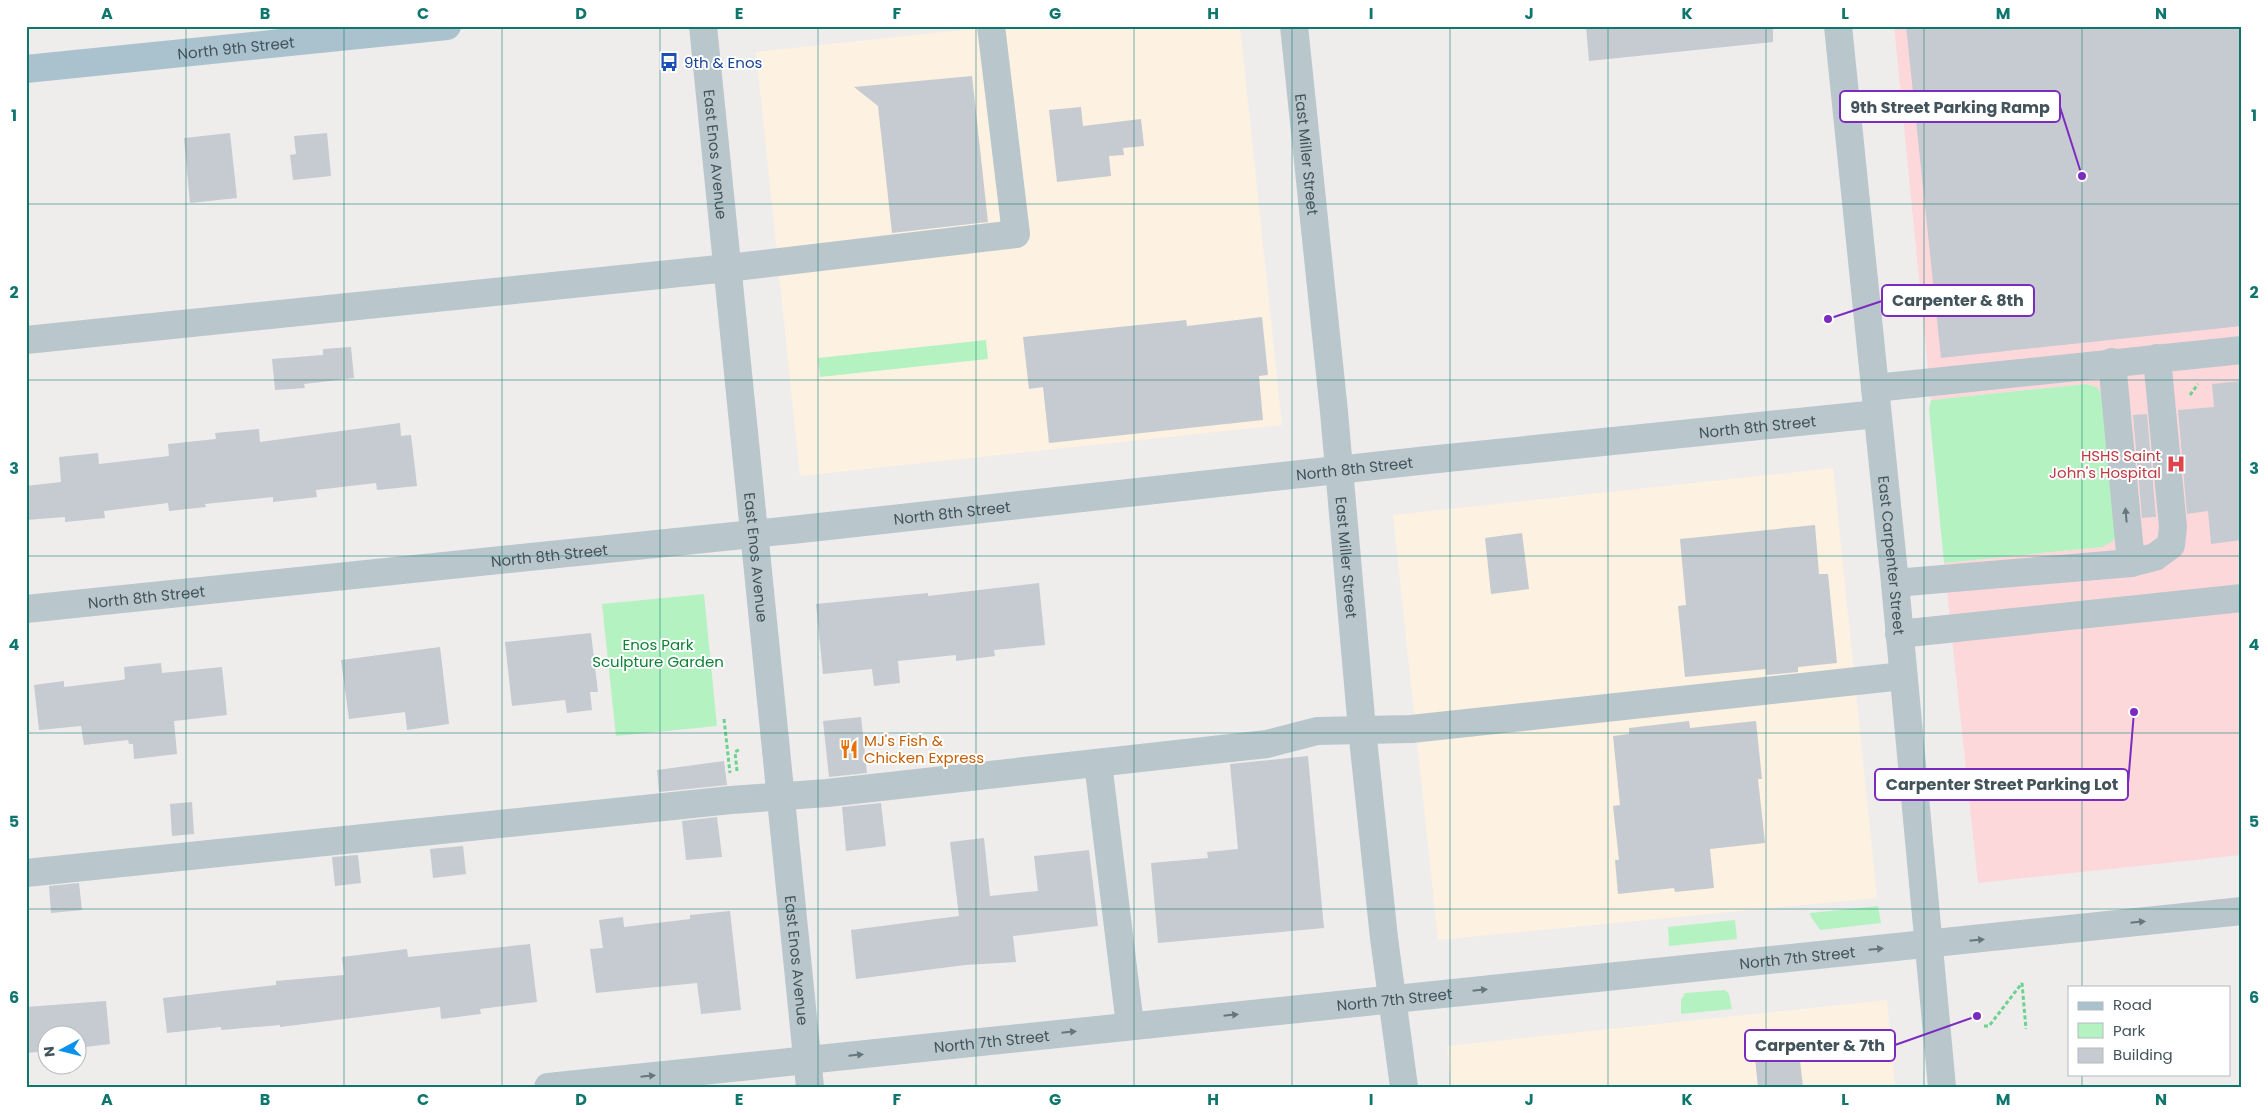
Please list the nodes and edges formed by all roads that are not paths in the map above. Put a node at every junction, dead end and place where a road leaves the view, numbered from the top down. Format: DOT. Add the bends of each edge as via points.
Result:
graph roads {
  1 [pos="447,26"];
  2 [pos="704,26"];
  3 [pos="991,26"];
  4 [pos="1294,26"];
  5 [pos="1838,26"];
  6 [pos="26,69"];
  7 [pos="728,268"];
  8 [pos="26,340"];
  9 [pos="2242,350"];
  10 [pos="2156,358"];
  11 [pos="2112,362"];
  12 [pos="1876,401"];
  13 [pos="1339,471"];
  14 [pos="754,532"];
  15 [pos="2131,563"];
  16 [pos="1895,583"];
  17 [pos="2242,598"];
  18 [pos="26,609"];
  19 [pos="1900,634"];
  20 [pos="1903,676"];
  21 [pos="1362,729"];
  22 [pos="1098,763"];
  23 [pos="779,797"];
  24 [pos="26,873"];
  25 [pos="2242,910"];
  26 [pos="1928,944"];
  27 [pos="1393,998"];
  28 [pos="1130,1025"];
  29 [pos="807,1060"];
  30 [pos="548,1087"];
  31 [pos="810,1087"];
  32 [pos="1404,1087"];
  33 [pos="1942,1087"];
  1 -- 6 [label="main road, North 9th Street"];
  2 -- 7 [label="street, East Enos Avenue"];
  3 -- 7 [label="street" via="1016,234"];
  4 -- 13 [label="street, East Miller Street"];
  5 -- 12 [label="street, East Carpenter Street"];
  7 -- 8 [label="street"];
  7 -- 14 [label="street, East Enos Avenue"];
  9 -- 10 [label="street, North 8th Street"];
  10 -- 11 [label="street, North 8th Street"];
  10 -- 15 [label="street" via="2173,527 2171,545 2155,557"];
  11 -- 12 [label="street, North 8th Street"];
  15 -- 11 [label="street, one-way"];
  12 -- 13 [label="street, North 8th Street"];
  12 -- 16 [label="street, East Carpenter Street"];
  13 -- 14 [label="street, North 8th Street"];
  13 -- 21 [label="street, East Miller Street"];
  14 -- 18 [label="street, North 8th Street"];
  14 -- 23 [label="street, East Enos Avenue"];
  15 -- 16 [label="street"];
  16 -- 19 [label="street, East Carpenter Street"];
  17 -- 19 [label="street"];
  19 -- 20 [label="street, East Carpenter Street"];
  20 -- 21 [label="street" via="1412,728"];
  20 -- 26 [label="street, East Carpenter Street"];
  21 -- 22 [label="street" via="1317,731 1267,744"];
  21 -- 27 [label="street, East Miller Street"];
  22 -- 23 [label="street"];
  22 -- 28 [label="street"];
  23 -- 24 [label="street"];
  23 -- 29 [label="street, East Enos Avenue"];
  26 -- 25 [label="street, North 7th Street, one-way"];
  27 -- 26 [label="street, North 7th Street, one-way"];
  26 -- 33 [label="street, East Carpenter Street"];
  28 -- 27 [label="street, North 7th Street, one-way"];
  27 -- 32 [label="street, East Miller Street"];
  29 -- 28 [label="street, North 7th Street, one-way"];
  30 -- 29 [label="street, North 7th Street, one-way"];
  29 -- 31 [label="street, East Enos Avenue"];
}
